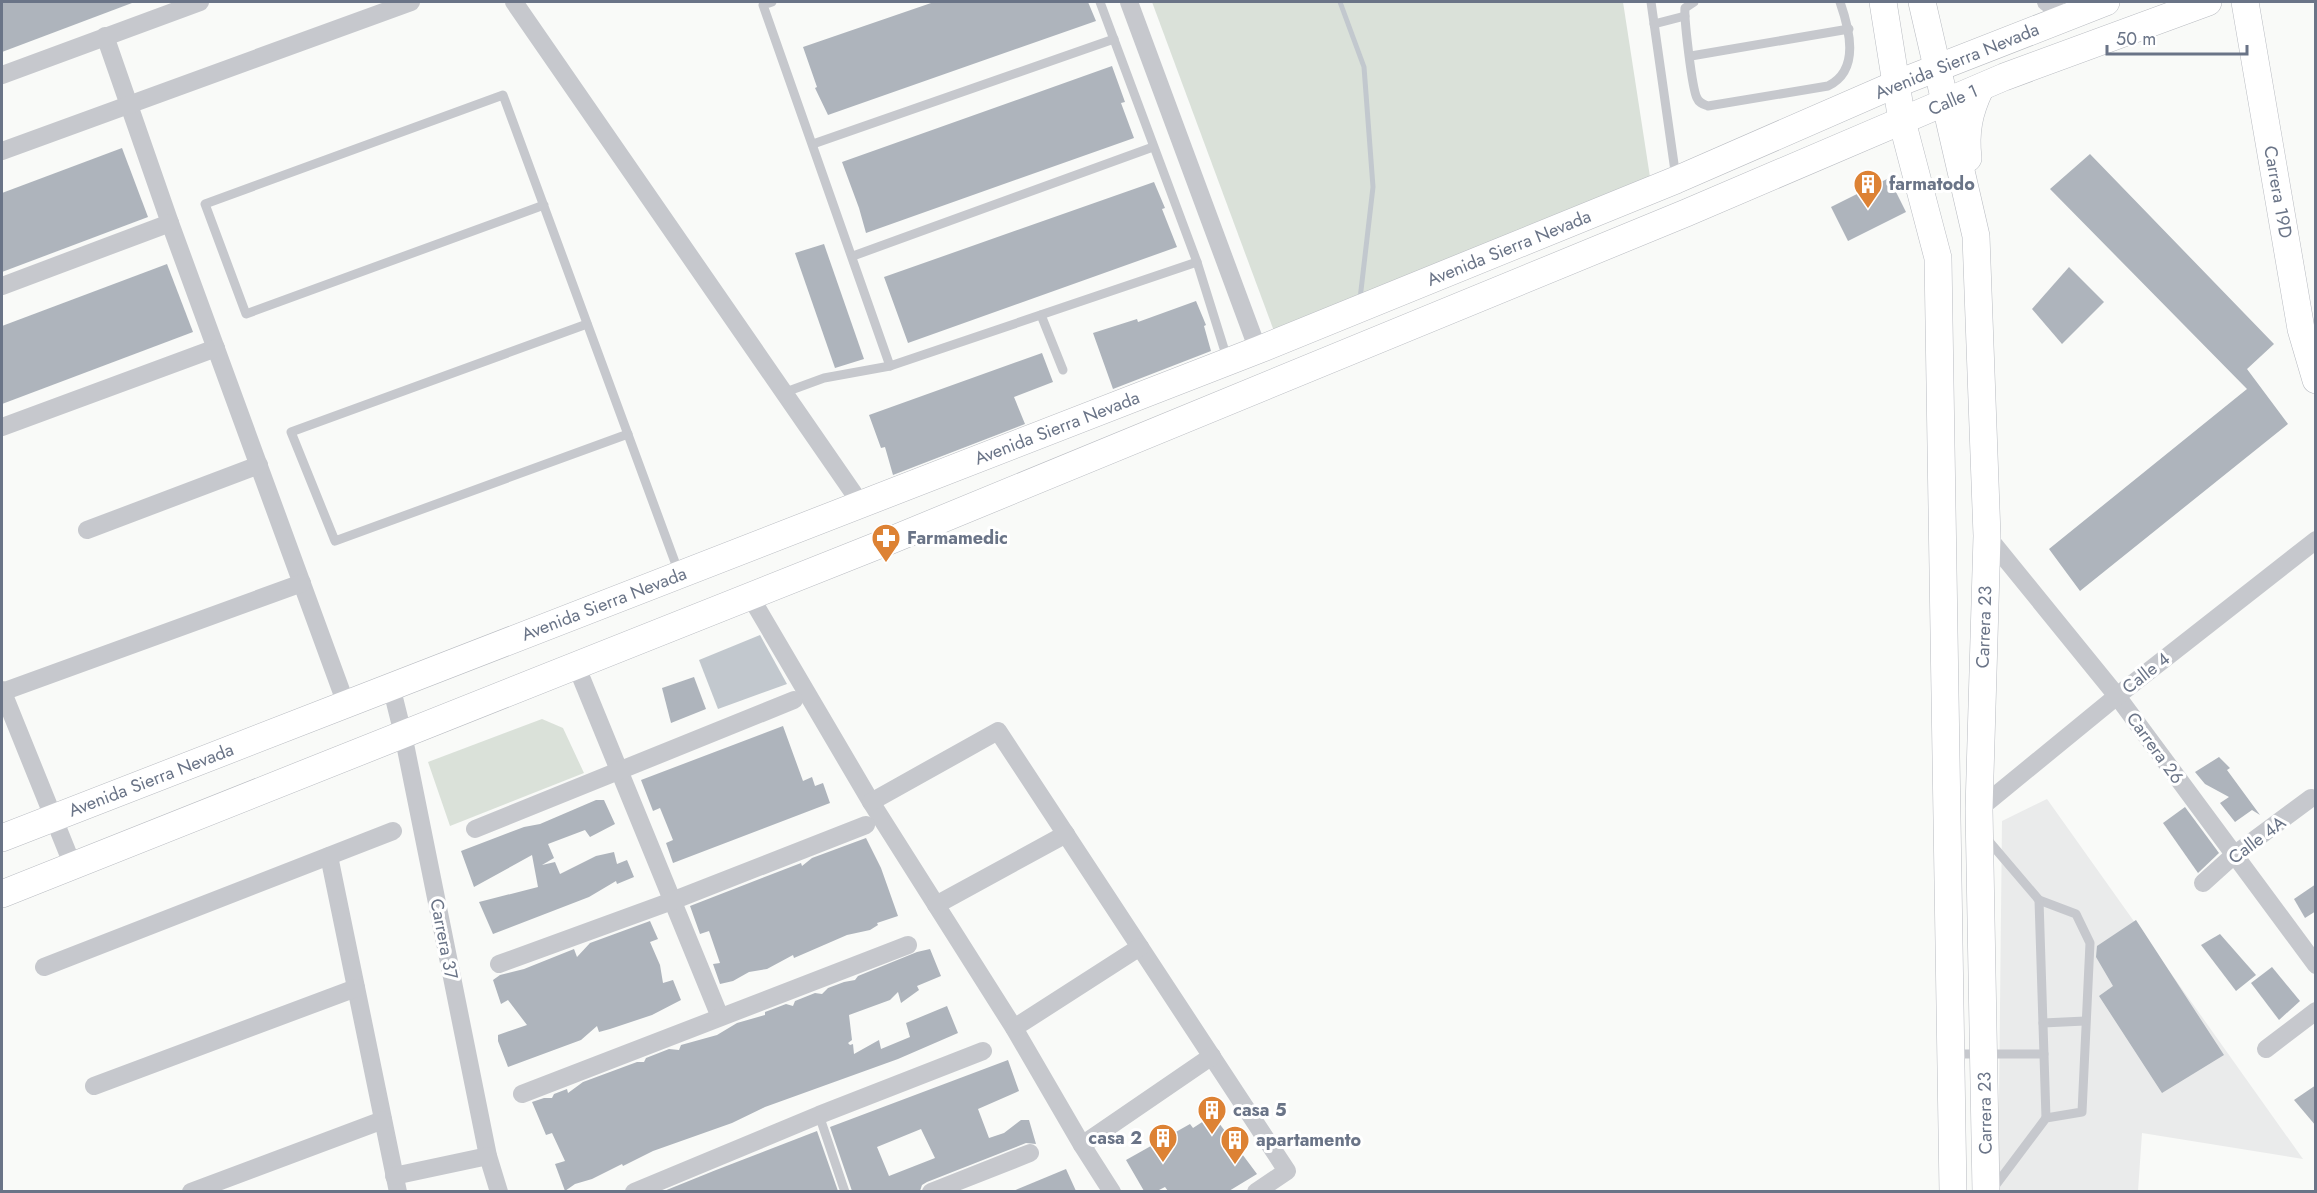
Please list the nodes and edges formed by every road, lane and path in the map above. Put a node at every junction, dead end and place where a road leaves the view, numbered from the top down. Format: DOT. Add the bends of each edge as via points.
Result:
graph roads {
  1 [pos="200,2"];
  2 [pos="411,2"];
  3 [pos="514,2"];
  4 [pos="772,2"];
  5 [pos="1100,2"];
  6 [pos="1129,2"];
  7 [pos="1651,2"];
  8 [pos="1694,2"];
  9 [pos="1840,2"];
  10 [pos="1883,2"];
  11 [pos="1922,2"];
  12 [pos="2106,2"];
  13 [pos="2208,2"];
  14 [pos="2245,2"];
  15 [pos="2056,9"];
  16 [pos="1685,16"];
  17 [pos="1654,24"];
  18 [pos="1849,29"];
  19 [pos="105,36"];
  20 [pos="1114,39"];
  21 [pos="1691,56"];
  22 [pos="1936,68"];
  23 [pos="2,75"];
  24 [pos="2004,77"];
  25 [pos="1896,84"];
  26 [pos="1980,88"];
  27 [pos="1944,104"];
  28 [pos="129,105"];
  29 [pos="1902,121"];
  30 [pos="813,144"];
  31 [pos="1153,147"];
  32 [pos="2,151"];
  33 [pos="1676,180"];
  34 [pos="544,205"];
  35 [pos="170,223"];
  36 [pos="1976,236"];
  37 [pos="853,256"];
  38 [pos="1197,262"];
  39 [pos="2,286"];
  40 [pos="1041,315"];
  41 [pos="587,324"];
  42 [pos="216,348"];
  43 [pos="1258,350"];
  44 [pos="1229,362"];
  45 [pos="890,366"];
  46 [pos="1063,370"];
  47 [pos="2316,380"];
  48 [pos="783,393"];
  49 [pos="2,427"];
  50 [pos="628,434"];
  51 [pos="259,465"];
  52 [pos="861,504"];
  53 [pos="87,530"];
  54 [pos="1987,536"];
  55 [pos="2316,540"];
  56 [pos="680,575"];
  57 [pos="302,584"];
  58 [pos="750,596"];
  59 [pos="576,665"];
  60 [pos="391,686"];
  61 [pos="2,691"];
  62 [pos="2117,696"];
  63 [pos="794,700"];
  64 [pos="346,704"];
  65 [pos="403,734"];
  66 [pos="619,770"];
  67 [pos="2312,798"];
  68 [pos="872,802"];
  69 [pos="53,818"];
  70 [pos="1980,820"];
  71 [pos="866,825"];
  72 [pos="475,830"];
  73 [pos="393,831"];
  74 [pos="1066,834"];
  75 [pos="2,838"];
  76 [pos="2234,855"];
  77 [pos="328,856"];
  78 [pos="73,866"];
  79 [pos="2203,883"];
  80 [pos="2,894"];
  81 [pos="2039,900"];
  82 [pos="672,901"];
  83 [pos="936,905"];
  84 [pos="908,945"];
  85 [pos="1140,947"];
  86 [pos="499,964"];
  87 [pos="2316,965"];
  88 [pos="44,967"];
  89 [pos="356,988"];
  90 [pos="2316,1011"];
  91 [pos="720,1017"];
  92 [pos="2085,1021"];
  93 [pos="2043,1023"];
  94 [pos="1014,1028"];
  95 [pos="2266,1049"];
  96 [pos="983,1051"];
  97 [pos="1984,1053"];
  98 [pos="1951,1054"];
  99 [pos="2044,1054"];
  100 [pos="1212,1056"];
  101 [pos="94,1086"];
  102 [pos="522,1094"];
  103 [pos="819,1115"];
  104 [pos="2046,1118"];
  105 [pos="383,1120"];
  106 [pos="1082,1145"];
  107 [pos="1030,1153"];
  108 [pos="488,1156"];
  109 [pos="396,1184"];
  110 [pos="191,1191"];
  111 [pos="499,1191"];
  112 [pos="634,1191"];
  113 [pos="845,1191"];
  114 [pos="931,1191"];
  115 [pos="1112,1191"];
  116 [pos="1256,1191"];
  117 [pos="1953,1191"];
  118 [pos="1986,1191"];
  119 [pos="1991,1191"];
  1 -- 19 [label="street"];
  2 -- 28 [label="street"];
  3 -- 48 [label="street"];
  4 -- 30 [label="lane" via="763,4"];
  5 -- 20 [label="lane"];
  6 -- 43 [label="street"];
  7 -- 17 [label="lane"];
  8 -- 16 [label="lane" via="1686,8"];
  9 -- 18 [label="lane"];
  10 -- 25 [label="main road, Carrera 23"];
  11 -- 22 [label="main road, Carrera 23"];
  12 -- 15 [label="main road, Avenida Sierra Nevada"];
  13 -- 24 [label="main road, Avenida Sierra Nevada"];
  14 -- 47 [label="main road, Carrera 19D" via="2301,329"];
  15 -- 22 [label="main road, Avenida Sierra Nevada"];
  16 -- 17 [label="lane"];
  16 -- 21 [label="lane"];
  17 -- 33 [label="lane"];
  18 -- 21 [label="lane"];
  18 -- 21 [label="lane" via="1849,61 1837,81 1828,86 1702,104 1696,95"];
  19 -- 23 [label="street"];
  19 -- 28 [label="street"];
  20 -- 30 [label="lane"];
  20 -- 31 [label="lane"];
  22 -- 25 [label="main road, Avenida Sierra Nevada"];
  22 -- 27 [label="main road, Carrera 23"];
  24 -- 26 [label="main road, Calle 1"];
  25 -- 29 [label="main road, Carrera 23"];
  25 -- 33 [label="main road, Avenida Sierra Nevada"];
  26 -- 27 [label="main road, Calle 1"];
  26 -- 36 [label="main road" via="1970,109 1966,139"];
  27 -- 29 [label="main road, Calle 1"];
  27 -- 36 [label="main road, Carrera 23"];
  28 -- 32 [label="street"];
  28 -- 35 [label="street"];
  29 -- 58 [label="main road, Avenida Sierra Nevada" via="1675,218"];
  29 -- 98 [label="main road, Carrera 23" via="1938,258"];
  30 -- 37 [label="lane"];
  31 -- 37 [label="lane"];
  31 -- 38 [label="lane"];
  33 -- 43 [label="main road, Avenida Sierra Nevada"];
  34 -- 34 [label="lane" via="246,314 205,204 503,95"];
  34 -- 41 [label="lane"];
  35 -- 39 [label="street"];
  35 -- 42 [label="street"];
  36 -- 54 [label="main road, Carrera 23"];
  37 -- 45 [label="lane"];
  38 -- 40 [label="lane"];
  38 -- 44 [label="lane"];
  40 -- 45 [label="lane"];
  40 -- 46 [label="lane"];
  41 -- 50 [label="lane"];
  41 -- 50 [label="lane" via="291,432 335,541"];
  42 -- 49 [label="street"];
  42 -- 51 [label="street"];
  43 -- 44 [label="main road, Avenida Sierra Nevada"];
  44 -- 52 [label="main road, Avenida Sierra Nevada"];
  45 -- 48 [label="lane" via="824,378"];
  48 -- 52 [label="street"];
  50 -- 56 [label="lane"];
  51 -- 53 [label="street"];
  51 -- 57 [label="street"];
  52 -- 56 [label="main road, Avenida Sierra Nevada"];
  54 -- 62 [label="street, Carrera 26"];
  54 -- 70 [label="main road, Carrera 23"];
  55 -- 62 [label="street, Calle 4"];
  56 -- 60 [label="main road, Avenida Sierra Nevada"];
  57 -- 61 [label="street"];
  57 -- 64 [label="street"];
  58 -- 59 [label="main road, Avenida Sierra Nevada"];
  58 -- 68 [label="street"];
  59 -- 65 [label="main road, Avenida Sierra Nevada"];
  59 -- 66 [label="street"];
  60 -- 64 [label="main road, Avenida Sierra Nevada"];
  60 -- 65 [label="street, Carrera 37"];
  61 -- 69 [label="street"];
  62 -- 70 [label="street, Calle 4"];
  62 -- 76 [label="street, Carrera 26"];
  63 -- 66 [label="street"];
  64 -- 69 [label="main road, Avenida Sierra Nevada"];
  65 -- 78 [label="main road, Avenida Sierra Nevada"];
  65 -- 108 [label="street, Carrera 37"];
  66 -- 72 [label="street"];
  66 -- 82 [label="street"];
  67 -- 76 [label="street, Calle 4A"];
  68 -- 74 [label="street" via="998,731"];
  68 -- 83 [label="street"];
  69 -- 75 [label="main road, Avenida Sierra Nevada"];
  69 -- 78 [label="street"];
  70 -- 81 [label="lane"];
  70 -- 97 [label="main road, Carrera 23"];
  71 -- 82 [label="street"];
  73 -- 77 [label="street"];
  74 -- 83 [label="street"];
  74 -- 85 [label="street"];
  76 -- 79 [label="street, Calle 4A"];
  76 -- 87 [label="street, Carrera 26"];
  77 -- 88 [label="street"];
  77 -- 89 [label="street"];
  78 -- 80 [label="main road, Avenida Sierra Nevada"];
  81 -- 92 [label="lane" via="2076,914 2090,943"];
  81 -- 93 [label="lane"];
  82 -- 86 [label="street"];
  82 -- 91 [label="street"];
  83 -- 94 [label="street"];
  84 -- 91 [label="street"];
  85 -- 94 [label="street"];
  85 -- 100 [label="street"];
  89 -- 101 [label="street"];
  89 -- 105 [label="street"];
  90 -- 95 [label="street"];
  91 -- 102 [label="street"];
  92 -- 93 [label="lane"];
  92 -- 104 [label="lane" via="2082,1112"];
  93 -- 99 [label="lane"];
  94 -- 106 [label="street"];
  96 -- 103 [label="street"];
  97 -- 98 [label="lane"];
  97 -- 99 [label="lane"];
  97 -- 118 [label="main road, Carrera 23"];
  98 -- 117 [label="main road, Carrera 23"];
  99 -- 104 [label="lane"];
  100 -- 106 [label="street"];
  100 -- 116 [label="street" via="1287,1171"];
  103 -- 112 [label="street"];
  103 -- 113 [label="lane"];
  104 -- 119 [label="lane"];
  105 -- 109 [label="street"];
  105 -- 110 [label="street"];
  106 -- 115 [label="street"];
  107 -- 114 [label="street"];
  108 -- 109 [label="street"];
  108 -- 111 [label="street, Carrera 37"];
}
